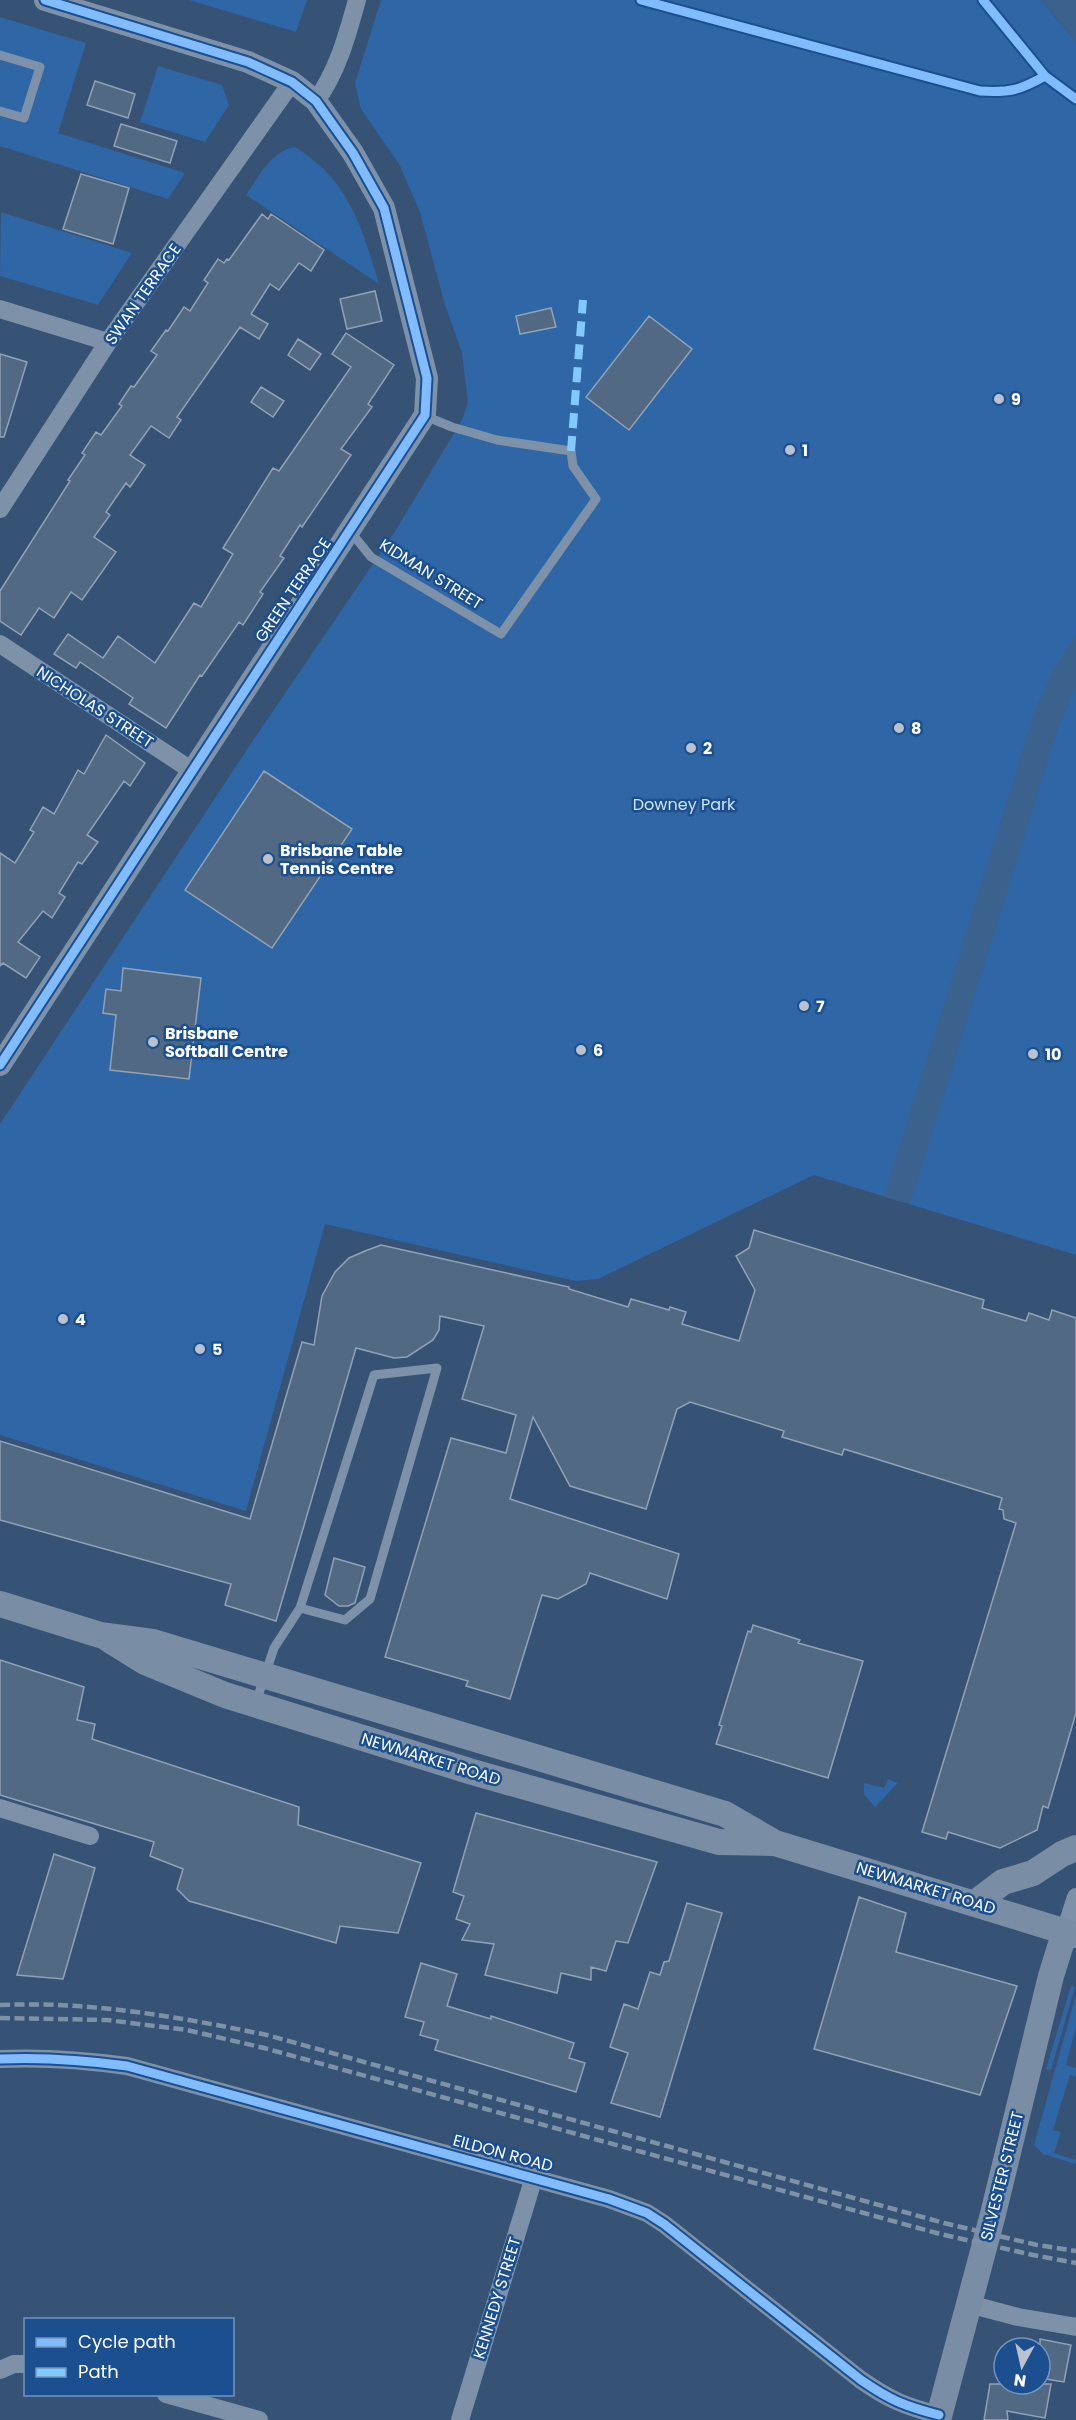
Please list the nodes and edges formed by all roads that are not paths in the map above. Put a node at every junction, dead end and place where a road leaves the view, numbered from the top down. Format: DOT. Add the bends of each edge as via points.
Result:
graph roads {
  1 [pos="45,0"];
  2 [pos="357,0"];
  3 [pos="0,55"];
  4 [pos="292,82"];
  5 [pos="316,101"];
  6 [pos="0,111"];
  7 [pos="0,309"];
  8 [pos="108,342"];
  9 [pos="425,415"];
  10 [pos="0,509"];
  11 [pos="350,531"];
  12 [pos="0,644"];
  13 [pos="191,770"];
  14 [pos="0,1065"];
  15 [pos="0,1604"];
  16 [pos="300,1608"];
  17 [pos="100,1635"];
  18 [pos="265,1675"];
  19 [pos="255,1705"];
  20 [pos="0,1808"];
  21 [pos="90,1836"];
  22 [pos="775,1843"];
  23 [pos="1076,1848"];
  24 [pos="1076,1897"];
  25 [pos="975,1903"];
  26 [pos="1071,1933"];
  27 [pos="0,2060"];
  28 [pos="534,2177"];
  29 [pos="969,2304"];
  30 [pos="1076,2327"];
  31 [pos="24,2364"];
  32 [pos="0,2370"];
  33 [pos="173,2396"];
  34 [pos="938,2418"];
  35 [pos="259,2420"];
  36 [pos="460,2420"];
  1 -- 4 [label="street, GREEN TERRACE" via="248,62"];
  2 -- 5 [label="street" via="341,56"];
  3 -- 6 [label="lane" via="40,67 24,118"];
  4 -- 5 [label="street, GREEN TERRACE"];
  4 -- 8 [label="street, SWAN TERRACE"];
  5 -- 9 [label="street, GREEN TERRACE" via="353,153 384,208 427,378"];
  7 -- 8 [label="street"];
  8 -- 10 [label="street, SWAN TERRACE"];
  9 -- 11 [label="street, GREEN TERRACE"];
  9 -- 11 [label="lane, KIDMAN STREET" via="497,440 571,451 573,466 596,499 501,634 371,557"];
  11 -- 13 [label="street, GREEN TERRACE"];
  12 -- 13 [label="street, NICHOLAS STREET"];
  13 -- 14 [label="street, GREEN TERRACE"];
  15 -- 17 [label="main road, NEWMARKET ROAD"];
  16 -- 16 [label="lane" via="374,1375 437,1368 370,1599 345,1620"];
  16 -- 18 [label="lane" via="280,1636"];
  17 -- 18 [label="main road, NEWMARKET ROAD" via="153,1642"];
  17 -- 19 [label="main road, NEWMARKET ROAD" via="145,1662"];
  18 -- 19 [label="lane"];
  18 -- 22 [label="main road, NEWMARKET ROAD" via="725,1814"];
  19 -- 22 [label="main road, NEWMARKET ROAD" via="719,1842"];
  20 -- 21 [label="street"];
  22 -- 25 [label="main road, NEWMARKET ROAD"];
  23 -- 25 [label="main road" via="1033,1873 1003,1882"];
  24 -- 26 [label="street"];
  25 -- 26 [label="main road, NEWMARKET ROAD"];
  26 -- 29 [label="main road, SILVESTER STREET" via="1052,1976"];
  27 -- 28 [label="street, EILDON ROAD" via="79,2059 127,2066"];
  28 -- 34 [label="street, EILDON ROAD" via="647,2213 861,2380 897,2403"];
  28 -- 36 [label="street, KENNEDY STREET"];
  29 -- 30 [label="street"];
  29 -- 34 [label="main road, SILVESTER STREET"];
  31 -- 32 [label="street"];
  33 -- 35 [label="street"];
}
